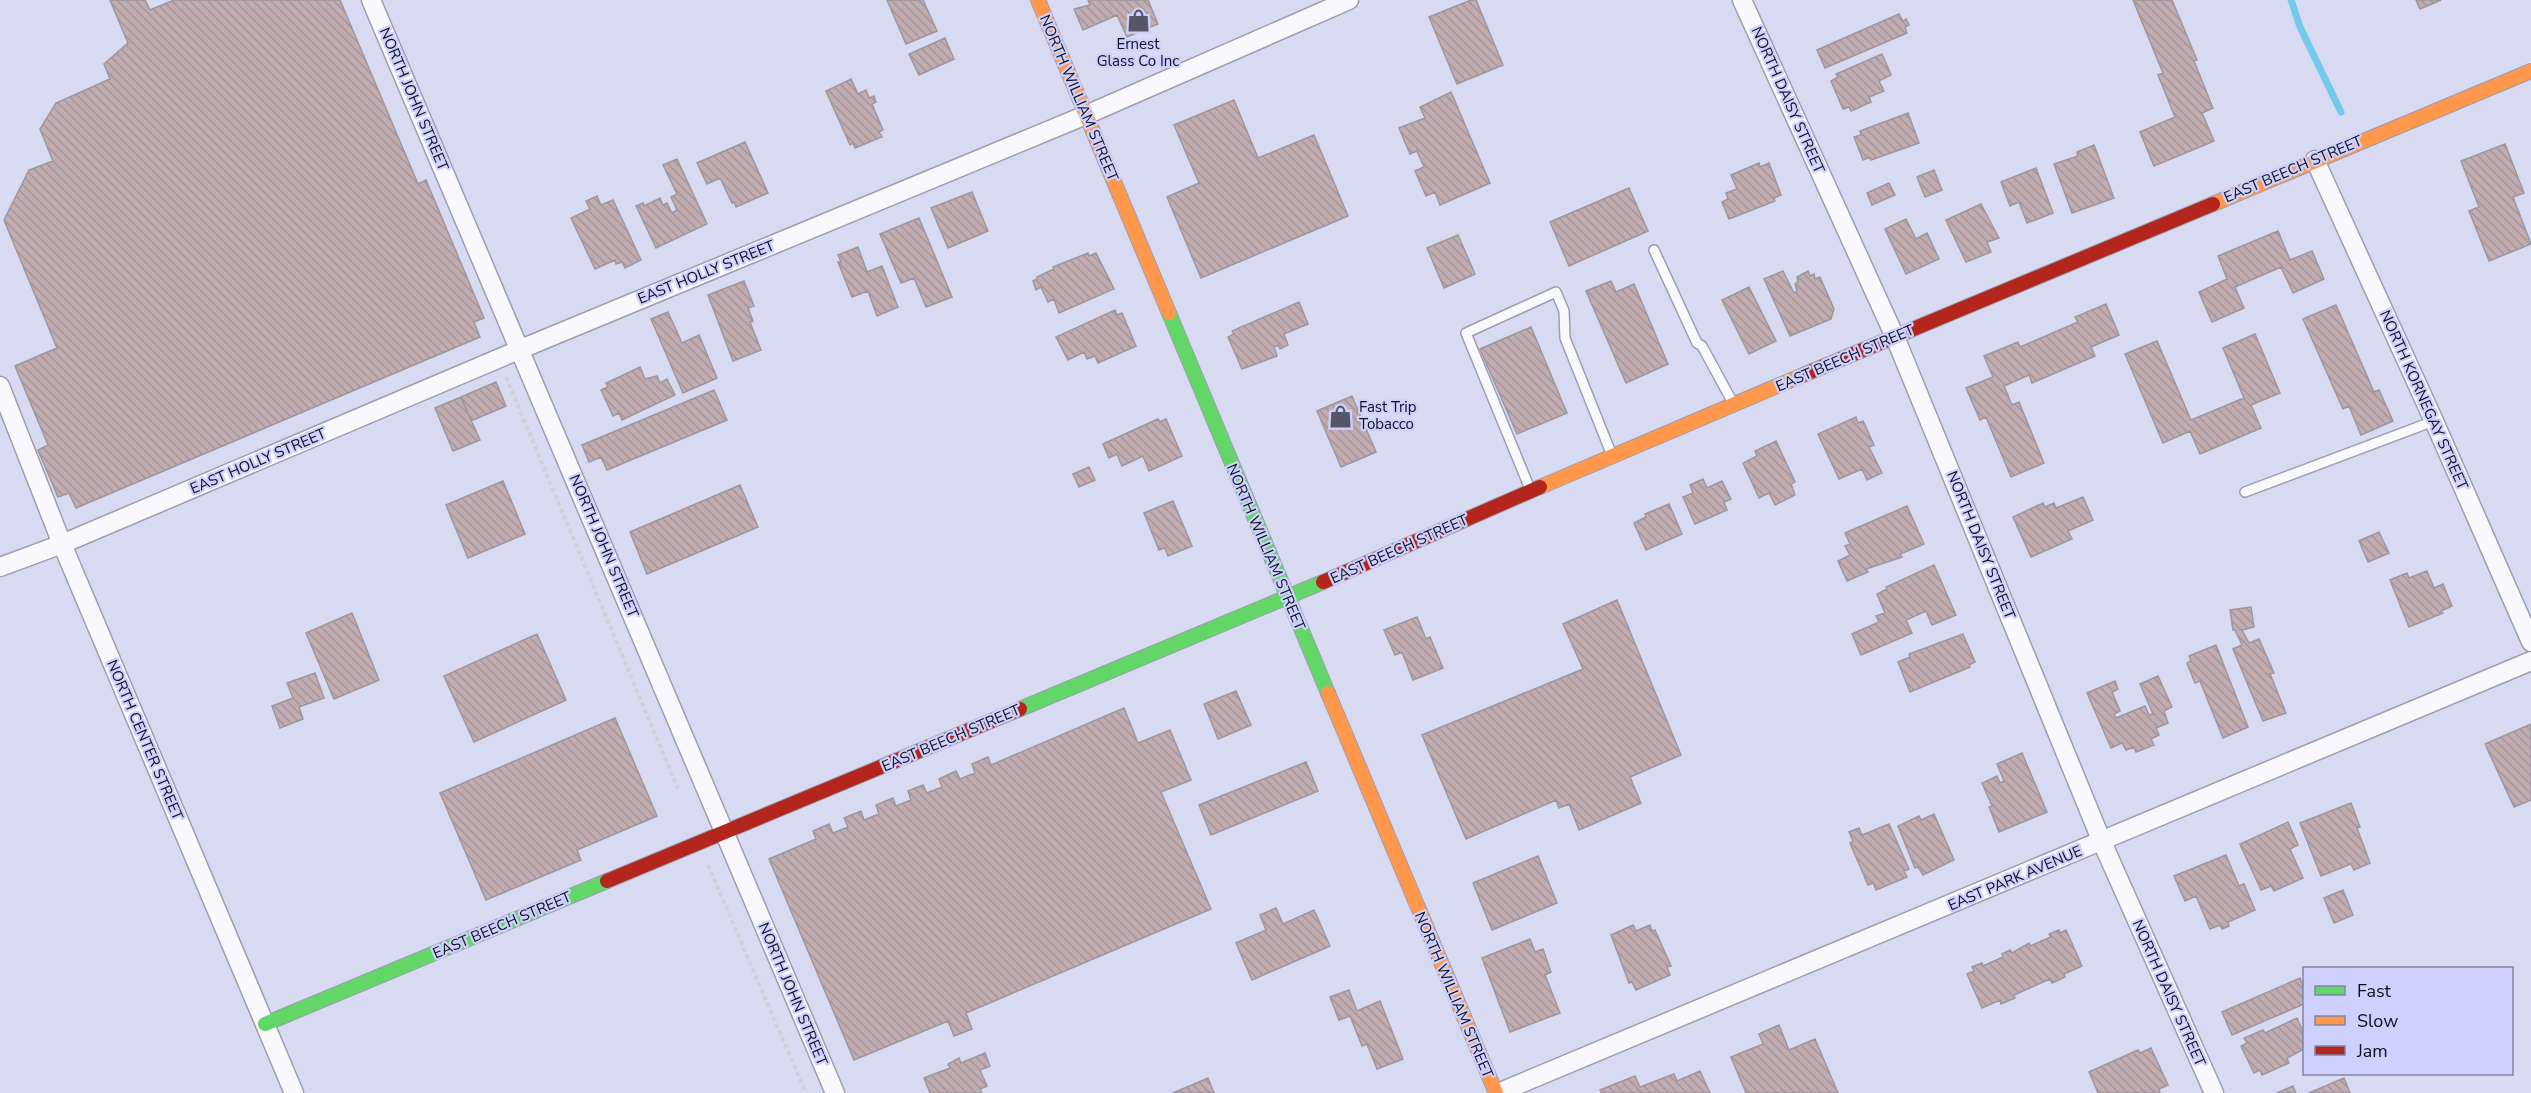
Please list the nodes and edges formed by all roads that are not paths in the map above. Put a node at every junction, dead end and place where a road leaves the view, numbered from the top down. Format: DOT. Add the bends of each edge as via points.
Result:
graph roads {
  1 [pos="371,0"];
  2 [pos="1038,0"];
  3 [pos="1350,0"];
  4 [pos="1742,0"];
  5 [pos="2528,74"];
  6 [pos="1086,115"];
  7 [pos="2315,160"];
  8 [pos="1654,250"];
  9 [pos="1895,337"];
  10 [pos="521,349"];
  11 [pos="0,386"];
  12 [pos="1734,405"];
  13 [pos="2434,421"];
  14 [pos="1612,455"];
  15 [pos="1531,492"];
  16 [pos="2246,492"];
  17 [pos="62,544"];
  18 [pos="0,567"];
  19 [pos="1287,598"];
  20 [pos="2531,642"];
  21 [pos="2531,661"];
  22 [pos="724,832"];
  23 [pos="2102,842"];
  24 [pos="265,1024"];
  25 [pos="294,1093"];
  26 [pos="835,1093"];
  27 [pos="1497,1093"];
  28 [pos="2214,1093"];
  1 -- 10 [label="street, NORTH JOHN STREET"];
  2 -- 6 [label="street, NORTH WILLIAM STREET"];
  3 -- 6 [label="street, EAST HOLLY STREET"];
  4 -- 9 [label="street, NORTH DAISY STREET"];
  5 -- 7 [label="street, EAST BEECH STREET"];
  6 -- 10 [label="street, EAST HOLLY STREET"];
  6 -- 19 [label="street, NORTH WILLIAM STREET"];
  7 -- 9 [label="street, EAST BEECH STREET"];
  7 -- 13 [label="street, NORTH KORNEGAY STREET"];
  8 -- 12 [label="lane" via="1697,343"];
  9 -- 12 [label="street, EAST BEECH STREET"];
  9 -- 23 [label="street, NORTH DAISY STREET"];
  10 -- 17 [label="street, EAST HOLLY STREET"];
  10 -- 22 [label="street, NORTH JOHN STREET"];
  11 -- 17 [label="street, NORTH CENTER STREET"];
  12 -- 14 [label="street, EAST BEECH STREET"];
  13 -- 16 [label="lane"];
  13 -- 20 [label="street, NORTH KORNEGAY STREET"];
  14 -- 15 [label="street, EAST BEECH STREET"];
  14 -- 15 [label="lane" via="1565,338 1563,311 1556,292 1466,333"];
  15 -- 19 [label="street, EAST BEECH STREET"];
  17 -- 18 [label="street, EAST HOLLY STREET"];
  17 -- 24 [label="street, NORTH CENTER STREET"];
  19 -- 22 [label="street, EAST BEECH STREET"];
  19 -- 27 [label="street, NORTH WILLIAM STREET"];
  21 -- 23 [label="street, EAST PARK AVENUE"];
  22 -- 24 [label="street, EAST BEECH STREET"];
  22 -- 26 [label="street, NORTH JOHN STREET"];
  23 -- 27 [label="street, EAST PARK AVENUE"];
  23 -- 28 [label="street, NORTH DAISY STREET"];
  24 -- 25 [label="street, NORTH CENTER STREET"];
}
